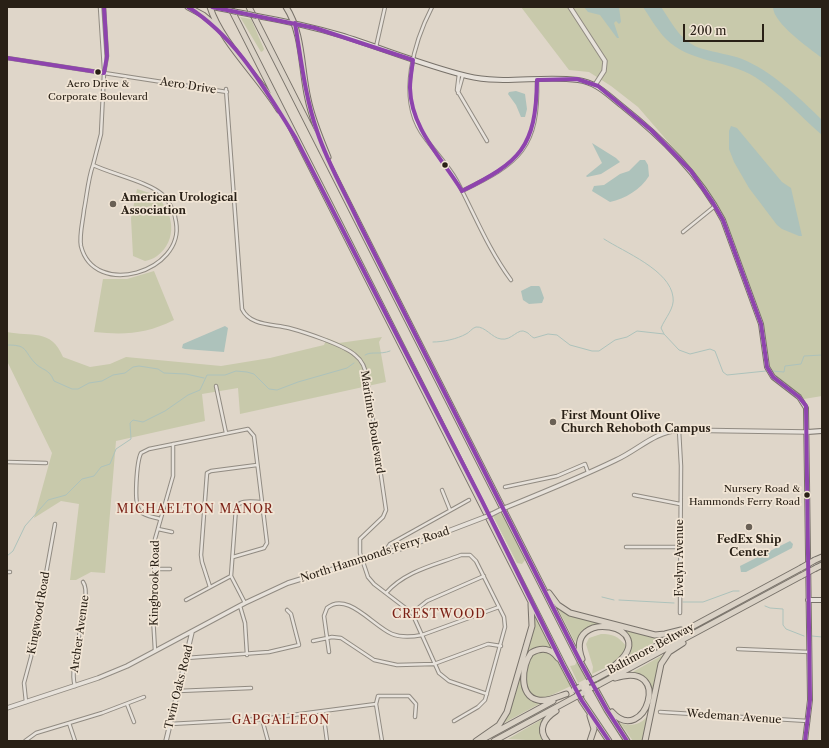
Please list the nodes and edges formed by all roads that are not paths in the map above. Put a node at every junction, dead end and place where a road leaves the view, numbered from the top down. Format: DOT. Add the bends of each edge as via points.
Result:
graph roads {
  1 [pos="100,7"];
  2 [pos="104,7"];
  3 [pos="188,7"];
  4 [pos="211,7"];
  5 [pos="249,7"];
  6 [pos="286,7"];
  7 [pos="385,7"];
  8 [pos="432,7"];
  9 [pos="570,7"];
  10 [pos="229,8"];
  11 [pos="295,24"];
  12 [pos="220,29"];
  13 [pos="376,47"];
  14 [pos="7,58"];
  15 [pos="413,60"];
  16 [pos="104,73"];
  17 [pos="461,74"];
  18 [pos="537,80"];
  19 [pos="595,85"];
  20 [pos="227,91"];
  21 [pos="295,137"];
  22 [pos="487,142"];
  23 [pos="93,165"];
  24 [pos="462,191"];
  25 [pos="715,206"];
  26 [pos="359,223"];
  27 [pos="683,232"];
  28 [pos="511,280"];
  29 [pos="216,386"];
  30 [pos="679,430"];
  31 [pos="822,431"];
  32 [pos="807,432"];
  33 [pos="226,433"];
  34 [pos="173,444"];
  35 [pos="7,462"];
  36 [pos="46,463"];
  37 [pos="257,465"];
  38 [pos="588,472"];
  39 [pos="504,487"];
  40 [pos="442,490"];
  41 [pos="634,495"];
  42 [pos="469,500"];
  43 [pos="262,502"];
  44 [pos="680,504"];
  45 [pos="450,510"];
  46 [pos="160,519"];
  47 [pos="55,524"];
  48 [pos="158,529"];
  49 [pos="172,532"];
  50 [pos="626,546"];
  51 [pos="681,547"];
  52 [pos="388,553"];
  53 [pos="233,557"];
  54 [pos="822,557"];
  55 [pos="363,561"];
  56 [pos="822,565"];
  57 [pos="155,569"];
  58 [pos="170,569"];
  59 [pos="231,576"];
  60 [pos="484,576"];
  61 [pos="83,582"];
  62 [pos="540,582"];
  63 [pos="522,585"];
  64 [pos="210,587"];
  65 [pos="386,593"];
  66 [pos="186,600"];
  67 [pos="808,600"];
  68 [pos="822,600"];
  69 [pos="245,603"];
  70 [pos="240,606"];
  71 [pos="499,607"];
  72 [pos="287,610"];
  73 [pos="412,613"];
  74 [pos="680,613"];
  75 [pos="730,614"];
  76 [pos="695,625"];
  77 [pos="192,632"];
  78 [pos="422,636"];
  79 [pos="327,637"];
  80 [pos="313,641"];
  81 [pos="501,646"];
  82 [pos="738,649"];
  83 [pos="156,652"];
  84 [pos="329,652"];
  85 [pos="809,652"];
  86 [pos="247,655"];
  87 [pos="186,658"];
  88 [pos="434,664"];
  89 [pos="563,665"];
  90 [pos="605,673"];
  91 [pos="592,679"];
  92 [pos="604,681"];
  93 [pos="75,686"];
  94 [pos="251,688"];
  95 [pos="178,691"];
  96 [pos="487,694"];
  97 [pos="566,694"];
  98 [pos="598,695"];
  99 [pos="144,697"];
  100 [pos="572,699"];
  101 [pos="582,701"];
  102 [pos="26,702"];
  103 [pos="127,704"];
  104 [pos="376,704"];
  105 [pos="7,708"];
  106 [pos="323,711"];
  107 [pos="660,712"];
  108 [pos="415,717"];
  109 [pos="262,719"];
  110 [pos="454,721"];
  111 [pos="134,722"];
  112 [pos="809,722"];
  113 [pos="69,724"];
  114 [pos="170,724"];
  115 [pos="25,741"];
  116 [pos="76,741"];
  117 [pos="166,741"];
  118 [pos="268,741"];
  119 [pos="327,741"];
  120 [pos="382,741"];
  121 [pos="476,741"];
  122 [pos="480,741"];
  123 [pos="494,741"];
  124 [pos="547,741"];
  125 [pos="590,741"];
  126 [pos="609,741"];
  127 [pos="627,741"];
  128 [pos="645,741"];
  129 [pos="805,741"];
  1 -- 16 [label="street"];
  2 -- 16 [label="street" via="107,56"];
  3 -- 12 [label="highway"];
  4 -- 10 [label="main road"];
  4 -- 12 [label="highway"];
  5 -- 26 [label="highway"];
  6 -- 11 [label="highway"];
  7 -- 13 [label="street"];
  8 -- 15 [label="street" via="424,22"];
  9 -- 19 [label="street" via="605,61 604,71"];
  10 -- 11 [label="main road, bridge"];
  10 -- 21 [label="highway"];
  11 -- 13 [label="main road"];
  11 -- 26 [label="highway" via="308,99 317,132"];
  12 -- 21 [label="highway" via="261,83"];
  13 -- 15 [label="main road"];
  14 -- 16 [label="street, Aero Drive"];
  15 -- 17 [label="main road"];
  15 -- 24 [label="street" via="410,92 416,123 452,172"];
  16 -- 20 [label="street, Aero Drive"];
  16 -- 23 [label="street" via="102,134"];
  17 -- 18 [label="main road" via="487,79"];
  17 -- 22 [label="street" via="456,86 458,93"];
  18 -- 19 [label="main road" via="577,80"];
  18 -- 24 [label="street" via="536,120 523,149 499,172"];
  19 -- 25 [label="main road" via="666,142"];
  20 -- 55 [label="street, Maritime Boulevard" via="240,298 244,313 257,322 295,329 344,348 360,360 366,372 386,510 383,517 360,539 358,547"];
  21 -- 63 [label="highway" via="482,501"];
  23 -- 23 [label="street" via="154,189 168,201 175,217 176,232 170,250 159,263 146,270 112,275 98,270 87,258 80,239"];
  24 -- 28 [label="street" via="486,242"];
  25 -- 27 [label="street"];
  25 -- 32 [label="main road" via="726,228 761,324 768,367 773,377 804,403"];
  26 -- 62 [label="highway"];
  29 -- 33 [label="street"];
  30 -- 32 [label="street, North Hammonds Ferry Road"];
  30 -- 38 [label="street, North Hammonds Ferry Road" via="656,436 622,457"];
  30 -- 44 [label="street, Evelyn Avenue"];
  31 -- 32 [label="main road, North Hammonds Ferry Road"];
  32 -- 67 [label="main road"];
  33 -- 34 [label="street"];
  33 -- 37 [label="street" via="251,430"];
  34 -- 46 [label="street, Kingbrook Road" via="173,476"];
  34 -- 46 [label="street" via="141,453 138,462 137,508 143,514"];
  35 -- 36 [label="street"];
  37 -- 43 [label="street"];
  37 -- 64 [label="street" via="207,473 202,562"];
  38 -- 39 [label="street" via="585,464 557,476"];
  38 -- 52 [label="street, North Hammonds Ferry Road, bridge" via="449,532"];
  40 -- 45 [label="street"];
  41 -- 44 [label="street"];
  42 -- 45 [label="street"];
  43 -- 53 [label="street" via="242,502 236,505"];
  43 -- 53 [label="street" via="266,547"];
  44 -- 51 [label="street, Evelyn Avenue"];
  45 -- 52 [label="street" via="390,544"];
  46 -- 48 [label="street, Kingbrook Road"];
  47 -- 102 [label="street, Kingwood Road" via="24,683"];
  48 -- 49 [label="street"];
  48 -- 57 [label="street, Kingbrook Road" via="155,539"];
  50 -- 51 [label="street"];
  51 -- 74 [label="street, Evelyn Avenue"];
  52 -- 55 [label="street, North Hammonds Ferry Road"];
  53 -- 59 [label="street"];
  54 -- 76 [label="highway, Baltimore Beltway, bridge"];
  55 -- 65 [label="street" via="368,577"];
  55 -- 69 [label="street, North Hammonds Ferry Road" via="288,582"];
  56 -- 75 [label="highway, Baltimore Beltway, bridge"];
  57 -- 58 [label="street"];
  57 -- 83 [label="street, Kingbrook Road" via="153,616"];
  59 -- 64 [label="street"];
  59 -- 69 [label="street"];
  60 -- 65 [label="street" via="473,557 461,555 407,575"];
  60 -- 71 [label="street"];
  60 -- 73 [label="street" via="427,601"];
  61 -- 93 [label="street, Archer Avenue" via="87,594 80,626"];
  62 -- 76 [label="highway" via="558,605 575,615 655,635 670,634"];
  62 -- 91 [label="highway"];
  63 -- 89 [label="highway"];
  63 -- 121 [label="highway" via="530,601 532,622 509,708 499,725"];
  64 -- 66 [label="street"];
  65 -- 73 [label="street"];
  67 -- 68 [label="main road"];
  67 -- 85 [label="main road"];
  69 -- 70 [label="street, North Hammonds Ferry Road"];
  70 -- 77 [label="street, North Hammonds Ferry Road"];
  70 -- 86 [label="street" via="245,623"];
  71 -- 78 [label="street"];
  71 -- 81 [label="street" via="505,627"];
  72 -- 86 [label="street" via="291,614 299,645"];
  73 -- 78 [label="street"];
  75 -- 92 [label="highway, Baltimore Beltway"];
  75 -- 128 [label="highway" via="678,645 666,656 659,672"];
  76 -- 90 [label="highway, Baltimore Beltway"];
  77 -- 83 [label="street, North Hammonds Ferry Road"];
  77 -- 87 [label="street, Twin Oaks Road"];
  78 -- 79 [label="street" via="401,637 392,634 351,606 338,603 330,605 325,611"];
  78 -- 88 [label="street"];
  79 -- 80 [label="street"];
  79 -- 84 [label="street"];
  79 -- 88 [label="street" via="344,640 381,662 397,665"];
  81 -- 88 [label="street" via="488,644"];
  81 -- 96 [label="street"];
  82 -- 85 [label="street"];
  83 -- 93 [label="street, North Hammonds Ferry Road"];
  85 -- 112 [label="main road"];
  86 -- 87 [label="street"];
  87 -- 95 [label="street, Twin Oaks Road"];
  88 -- 96 [label="street" via="446,679"];
  89 -- 97 [label="highway" via="551,651 535,651 526,662 524,685 529,695 539,700"];
  89 -- 101 [label="highway"];
  90 -- 91 [label="highway, Baltimore Beltway"];
  90 -- 91 [label="highway" via="626,655 628,641 619,629 594,628 583,634 579,645"];
  91 -- 97 [label="highway, Baltimore Beltway, bridge"];
  91 -- 98 [label="highway"];
  92 -- 98 [label="highway" via="631,675 641,678 646,684 648,694 647,712 638,722 623,723"];
  92 -- 100 [label="highway, Baltimore Beltway, bridge"];
  93 -- 102 [label="street, North Hammonds Ferry Road"];
  94 -- 95 [label="street"];
  95 -- 114 [label="street, Twin Oaks Road"];
  96 -- 110 [label="street" via="478,707"];
  97 -- 122 [label="highway, Baltimore Beltway"];
  98 -- 127 [label="highway"];
  99 -- 103 [label="street"];
  100 -- 123 [label="highway, Baltimore Beltway"];
  100 -- 124 [label="highway" via="543,723 542,731"];
  101 -- 125 [label="highway" via="594,725"];
  101 -- 126 [label="highway"];
  102 -- 105 [label="street, North Hammonds Ferry Road"];
  103 -- 111 [label="street"];
  103 -- 113 [label="street"];
  104 -- 106 [label="street"];
  104 -- 108 [label="street" via="376,698 380,695 409,696 416,704"];
  104 -- 120 [label="street"];
  106 -- 109 [label="street"];
  106 -- 119 [label="street"];
  107 -- 112 [label="street, Wedeman Avenue"];
  109 -- 114 [label="street"];
  109 -- 118 [label="street"];
  112 -- 129 [label="main road"];
  113 -- 115 [label="street" via="36,734"];
  113 -- 116 [label="street"];
  114 -- 117 [label="street, Twin Oaks Road"];
}
